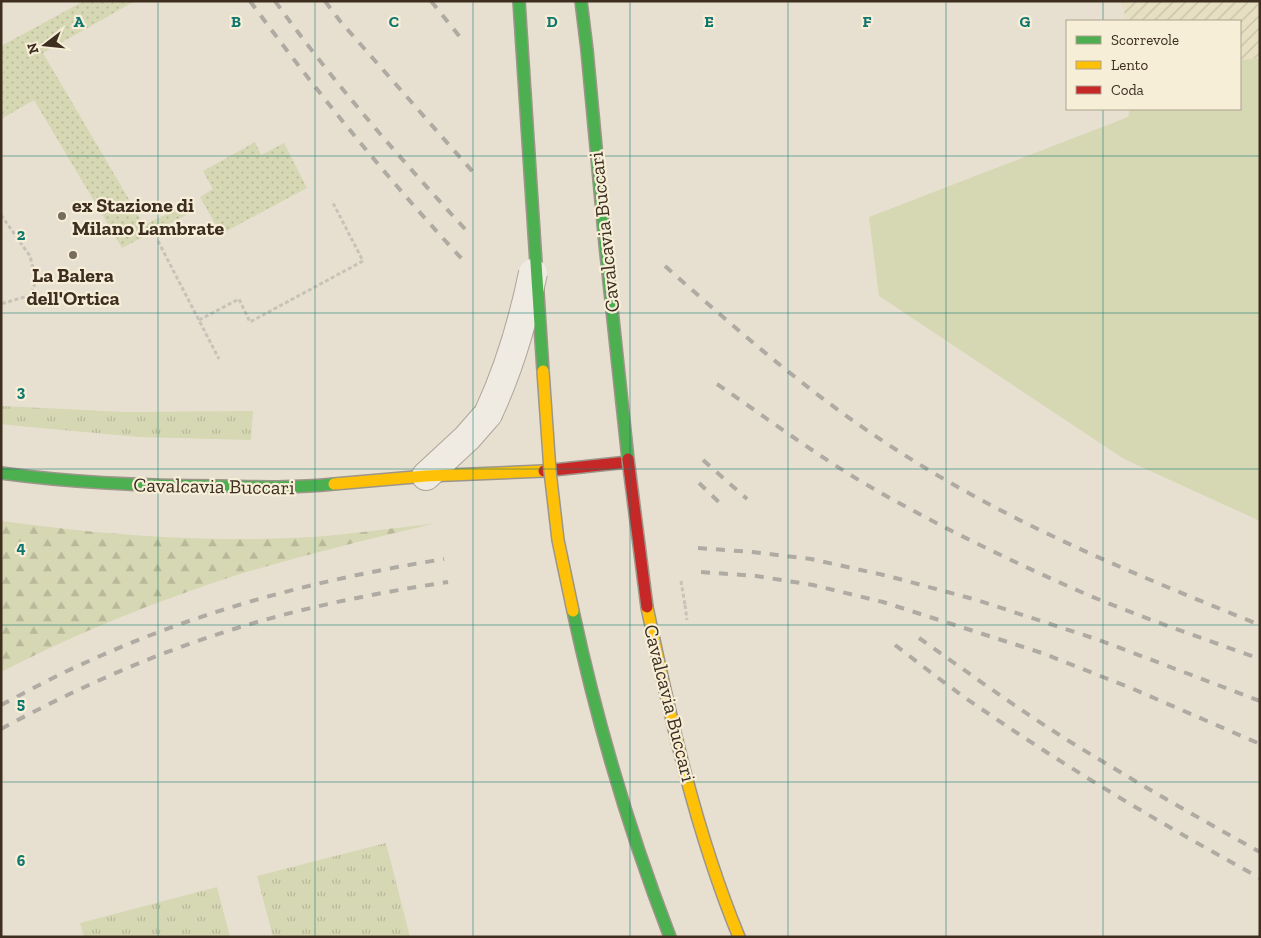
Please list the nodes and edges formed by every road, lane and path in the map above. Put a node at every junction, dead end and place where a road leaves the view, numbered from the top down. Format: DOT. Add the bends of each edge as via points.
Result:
graph roads {
  1 [pos="519,1"];
  2 [pos="581,1"];
  3 [pos="332,201"];
  4 [pos="1,215"];
  5 [pos="158,241"];
  6 [pos="537,257"];
  7 [pos="1,304"];
  8 [pos="199,320"];
  9 [pos="219,359"];
  10 [pos="628,462"];
  11 [pos="550,471"];
  12 [pos="1,473"];
  13 [pos="426,476"];
  14 [pos="670,937"];
  15 [pos="739,937"];
  1 -- 6 [label="street, bridge"];
  2 -- 10 [label="street, Cavalcavia Buccari, bridge"];
  3 -- 8 [label="path" via="363,261 250,322 238,299"];
  4 -- 7 [label="path" via="30,256 36,280 31,295"];
  5 -- 8 [label="path"];
  6 -- 11 [label="street, bridge"];
  6 -- 13 [label="street, bridge" via="513,354 488,414"];
  8 -- 9 [label="path"];
  10 -- 11 [label="street, Cavalcavia Buccari"];
  10 -- 15 [label="street, Cavalcavia Buccari, bridge" via="647,607 661,676 709,854"];
  11 -- 13 [label="street, Cavalcavia Buccari"];
  11 -- 14 [label="street, bridge" via="558,540 586,672 635,842"];
  12 -- 13 [label="street, Cavalcavia Buccari" via="139,486 221,488 305,487"];
}
